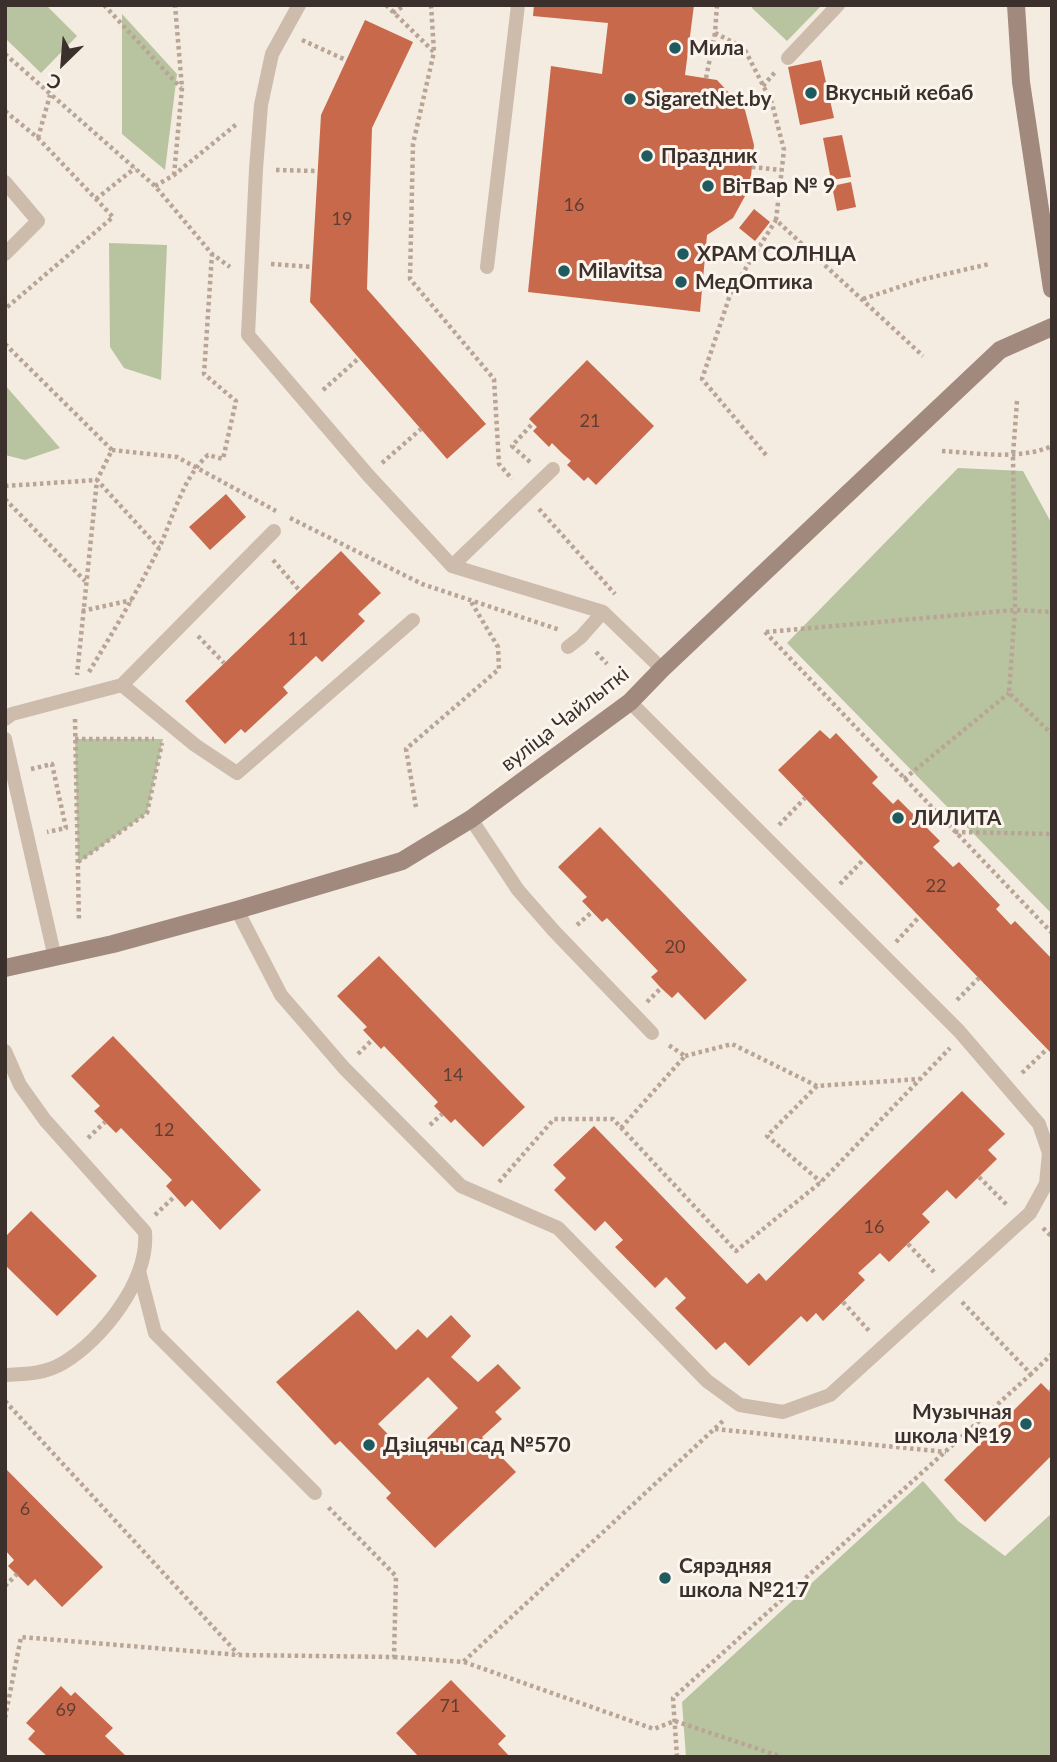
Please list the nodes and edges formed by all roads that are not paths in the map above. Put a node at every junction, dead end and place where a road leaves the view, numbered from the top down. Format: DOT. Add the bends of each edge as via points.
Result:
graph roads {
  1 [pos="299,5"];
  2 [pos="518,5"];
  3 [pos="838,5"];
  4 [pos="1016,5"];
  5 [pos="788,58"];
  6 [pos="5,182"];
  7 [pos="5,254"];
  8 [pos="487,267"];
  9 [pos="1052,289"];
  10 [pos="1052,327"];
  11 [pos="550,473"];
  12 [pos="274,531"];
  13 [pos="452,565"];
  14 [pos="603,612"];
  15 [pos="412,620"];
  16 [pos="568,647"];
  17 [pos="662,669"];
  18 [pos="122,685"];
  19 [pos="630,702"];
  20 [pos="5,719"];
  21 [pos="5,739"];
  22 [pos="10,780"];
  23 [pos="471,819"];
  24 [pos="237,910"];
  25 [pos="55,958"];
  26 [pos="5,968"];
  27 [pos="652,1033"];
  28 [pos="5,1051"];
  29 [pos="13,1087"];
  30 [pos="139,1271"];
  31 [pos="5,1375"];
  32 [pos="315,1493"];
  1 -- 13 [label="lane" via="272,54 261,105 248,335"];
  2 -- 8 [label="lane"];
  3 -- 5 [label="lane"];
  4 -- 9 [label="street" via="1021,82"];
  6 -- 7 [label="lane" via="38,221"];
  10 -- 17 [label="street, вуліца Чайлыткі" via="1000,350"];
  11 -- 13 [label="lane"];
  12 -- 18 [label="lane"];
  13 -- 14 [label="lane"];
  14 -- 16 [label="lane"];
  14 -- 17 [label="lane"];
  15 -- 18 [label="lane" via="237,773"];
  17 -- 19 [label="street, вуліца Чайлыткі"];
  18 -- 20 [label="lane"];
  19 -- 23 [label="street, вуліца Чайлыткі"];
  19 -- 24 [label="lane" via="943,1014 1039,1124 1049,1153 1046,1184 1030,1213 830,1395 783,1412 740,1405 707,1381 558,1228 461,1186 344,1068 281,995"];
  21 -- 22 [label="lane"];
  22 -- 25 [label="lane"];
  23 -- 24 [label="street, вуліца Чайлыткі" via="402,861"];
  23 -- 27 [label="lane" via="518,890"];
  24 -- 25 [label="street, вуліца Чайлыткі"];
  25 -- 26 [label="street, вуліца Чайлыткі"];
  28 -- 29 [label="lane"];
  29 -- 30 [label="lane" via="145,1232 146,1249"];
  30 -- 31 [label="lane" via="117,1312 63,1363 40,1373"];
  30 -- 32 [label="lane" via="155,1333"];
}
